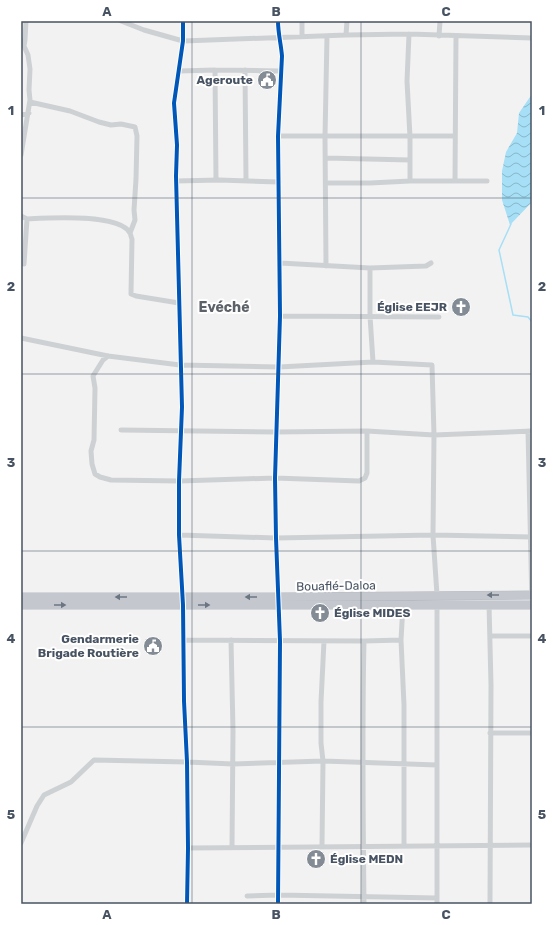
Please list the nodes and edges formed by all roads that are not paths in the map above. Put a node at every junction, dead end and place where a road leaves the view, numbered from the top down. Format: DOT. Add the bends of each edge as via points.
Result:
graph roads {
  1 [pos="26,21"];
  2 [pos="121,21"];
  3 [pos="183,21"];
  4 [pos="278,21"];
  5 [pos="302,21"];
  6 [pos="347,21"];
  7 [pos="440,21"];
  8 [pos="409,34"];
  9 [pos="346,35"];
  10 [pos="302,36"];
  11 [pos="327,36"];
  12 [pos="439,36"];
  13 [pos="456,36"];
  14 [pos="278,37"];
  15 [pos="532,38"];
  16 [pos="23,40"];
  17 [pos="183,41"];
  18 [pos="215,70"];
  19 [pos="245,70"];
  20 [pos="179,71"];
  21 [pos="281,71"];
  22 [pos="30,102"];
  23 [pos="29,113"];
  24 [pos="21,115"];
  25 [pos="278,136"];
  26 [pos="455,136"];
  27 [pos="325,137"];
  28 [pos="410,137"];
  29 [pos="21,155"];
  30 [pos="326,158"];
  31 [pos="410,160"];
  32 [pos="216,180"];
  33 [pos="176,181"];
  34 [pos="246,181"];
  35 [pos="410,181"];
  36 [pos="455,181"];
  37 [pos="486,181"];
  38 [pos="279,182"];
  39 [pos="326,183"];
  40 [pos="23,218"];
  41 [pos="130,233"];
  42 [pos="431,263"];
  43 [pos="24,264"];
  44 [pos="280,264"];
  45 [pos="326,266"];
  46 [pos="370,268"];
  47 [pos="179,303"];
  48 [pos="280,316"];
  49 [pos="370,316"];
  50 [pos="439,317"];
  51 [pos="21,338"];
  52 [pos="108,356"];
  53 [pos="373,362"];
  54 [pos="180,365"];
  55 [pos="279,367"];
  56 [pos="122,430"];
  57 [pos="182,430"];
  58 [pos="367,431"];
  59 [pos="530,431"];
  60 [pos="276,432"];
  61 [pos="434,435"];
  62 [pos="275,478"];
  63 [pos="179,481"];
  64 [pos="179,535"];
  65 [pos="433,535"];
  66 [pos="531,537"];
  67 [pos="276,538"];
  68 [pos="532,594"];
  69 [pos="437,595"];
  70 [pos="21,597"];
  71 [pos="183,601"];
  72 [pos="278,601"];
  73 [pos="489,604"];
  74 [pos="21,605"];
  75 [pos="403,605"];
  76 [pos="437,605"];
  77 [pos="532,605"];
  78 [pos="490,636"];
  79 [pos="532,636"];
  80 [pos="184,640"];
  81 [pos="231,640"];
  82 [pos="280,640"];
  83 [pos="401,640"];
  84 [pos="324,641"];
  85 [pos="364,641"];
  86 [pos="490,732"];
  87 [pos="532,733"];
  88 [pos="187,762"];
  89 [pos="323,762"];
  90 [pos="363,762"];
  91 [pos="279,763"];
  92 [pos="233,764"];
  93 [pos="403,764"];
  94 [pos="437,765"];
  95 [pos="21,843"];
  96 [pos="490,844"];
  97 [pos="437,845"];
  98 [pos="532,845"];
  99 [pos="322,846"];
  100 [pos="364,846"];
  101 [pos="404,846"];
  102 [pos="232,847"];
  103 [pos="278,847"];
  104 [pos="188,848"];
  105 [pos="278,895"];
  106 [pos="247,896"];
  107 [pos="364,897"];
  108 [pos="437,898"];
  109 [pos="187,904"];
  110 [pos="278,904"];
  111 [pos="364,904"];
  112 [pos="437,904"];
  113 [pos="490,904"];
  1 -- 16 [label="street"];
  2 -- 17 [label="street"];
  3 -- 17 [label="street"];
  4 -- 14 [label="street"];
  5 -- 10 [label="street"];
  6 -- 9 [label="street"];
  7 -- 12 [label="street"];
  8 -- 9 [label="street"];
  8 -- 12 [label="street"];
  8 -- 28 [label="street" via="407,81"];
  9 -- 11 [label="street"];
  10 -- 11 [label="street"];
  10 -- 14 [label="street"];
  11 -- 27 [label="street"];
  12 -- 13 [label="street"];
  13 -- 15 [label="street"];
  13 -- 26 [label="street"];
  14 -- 17 [label="street"];
  14 -- 21 [label="street" via="281,46"];
  16 -- 22 [label="street" via="30,69"];
  17 -- 20 [label="street"];
  18 -- 19 [label="street"];
  18 -- 20 [label="street"];
  18 -- 32 [label="street"];
  19 -- 21 [label="street"];
  19 -- 34 [label="street"];
  20 -- 33 [label="street" via="174,103"];
  21 -- 25 [label="street"];
  22 -- 23 [label="street"];
  22 -- 41 [label="street" via="70,111 111,125 136,127 135,220"];
  23 -- 24 [label="street"];
  23 -- 29 [label="street"];
  25 -- 27 [label="street"];
  25 -- 38 [label="street"];
  26 -- 28 [label="street"];
  26 -- 36 [label="street"];
  27 -- 28 [label="street"];
  27 -- 30 [label="street"];
  28 -- 31 [label="street"];
  30 -- 31 [label="street"];
  30 -- 39 [label="street"];
  31 -- 35 [label="street"];
  32 -- 33 [label="street"];
  32 -- 34 [label="street"];
  33 -- 47 [label="street"];
  34 -- 38 [label="street"];
  35 -- 36 [label="street"];
  35 -- 39 [label="street"];
  36 -- 37 [label="street"];
  38 -- 44 [label="street"];
  39 -- 45 [label="street"];
  40 -- 41 [label="street" via="77,217 108,221 119,224"];
  40 -- 43 [label="street"];
  41 -- 47 [label="street" via="131,294"];
  42 -- 46 [label="street" via="426,266"];
  44 -- 45 [label="street"];
  44 -- 48 [label="street"];
  45 -- 46 [label="street"];
  46 -- 49 [label="street"];
  47 -- 54 [label="street"];
  48 -- 49 [label="street"];
  48 -- 55 [label="street"];
  49 -- 50 [label="street"];
  49 -- 53 [label="street"];
  51 -- 52 [label="street"];
  52 -- 54 [label="street"];
  52 -- 63 [label="street" via="93,376 94,440 91,451 95,474 111,480"];
  53 -- 55 [label="street"];
  53 -- 61 [label="street" via="432,365"];
  54 -- 55 [label="street"];
  54 -- 57 [label="street"];
  55 -- 60 [label="street"];
  56 -- 57 [label="street"];
  57 -- 60 [label="street"];
  57 -- 63 [label="street"];
  58 -- 60 [label="street"];
  58 -- 61 [label="street"];
  58 -- 62 [label="street" via="365,478 359,481"];
  59 -- 61 [label="street"];
  59 -- 66 [label="street"];
  60 -- 62 [label="street"];
  61 -- 65 [label="street"];
  62 -- 63 [label="street"];
  62 -- 67 [label="street"];
  63 -- 64 [label="street"];
  64 -- 67 [label="street"];
  64 -- 71 [label="street"];
  65 -- 66 [label="street"];
  65 -- 67 [label="street"];
  65 -- 69 [label="street"];
  66 -- 68 [label="street"];
  67 -- 72 [label="street"];
  68 -- 69 [label="highway, Bouaflé-Daloa, one-way"];
  68 -- 77 [label="street"];
  69 -- 72 [label="highway, Bouaflé-Daloa"];
  71 -- 70 [label="highway, Bouaflé-Daloa, one-way"];
  71 -- 72 [label="highway, Bouaflé-Daloa"];
  74 -- 71 [label="highway, Bouaflé-Daloa, one-way"];
  71 -- 80 [label="street"];
  72 -- 75 [label="highway, Bouaflé-Daloa"];
  72 -- 82 [label="street"];
  73 -- 76 [label="highway, Bouaflé-Daloa"];
  73 -- 77 [label="highway, Bouaflé-Daloa"];
  73 -- 78 [label="street"];
  75 -- 76 [label="highway, Bouaflé-Daloa"];
  75 -- 83 [label="street"];
  76 -- 94 [label="street"];
  78 -- 79 [label="street"];
  78 -- 86 [label="street"];
  80 -- 81 [label="street"];
  80 -- 88 [label="street"];
  81 -- 82 [label="street"];
  81 -- 92 [label="street"];
  82 -- 84 [label="street"];
  82 -- 91 [label="street"];
  83 -- 85 [label="street"];
  83 -- 93 [label="street"];
  84 -- 85 [label="street"];
  84 -- 89 [label="street" via="321,702"];
  85 -- 90 [label="street"];
  86 -- 87 [label="street"];
  86 -- 96 [label="street"];
  88 -- 92 [label="street"];
  88 -- 95 [label="street" via="94,760 71,782 44,795 36,806"];
  88 -- 104 [label="street"];
  89 -- 90 [label="street"];
  89 -- 91 [label="street"];
  89 -- 99 [label="street"];
  90 -- 93 [label="street"];
  90 -- 100 [label="street"];
  91 -- 92 [label="street"];
  91 -- 103 [label="street"];
  92 -- 102 [label="street"];
  93 -- 94 [label="street"];
  93 -- 101 [label="street"];
  94 -- 97 [label="street"];
  96 -- 97 [label="street"];
  96 -- 98 [label="street"];
  96 -- 113 [label="street"];
  97 -- 101 [label="street"];
  97 -- 108 [label="street"];
  99 -- 100 [label="street"];
  99 -- 103 [label="street"];
  100 -- 101 [label="street"];
  100 -- 107 [label="street"];
  102 -- 103 [label="street"];
  102 -- 104 [label="street"];
  103 -- 105 [label="street"];
  104 -- 109 [label="street"];
  105 -- 106 [label="street"];
  105 -- 107 [label="street"];
  105 -- 110 [label="street"];
  107 -- 108 [label="street"];
  107 -- 111 [label="street"];
  108 -- 112 [label="street"];
}
